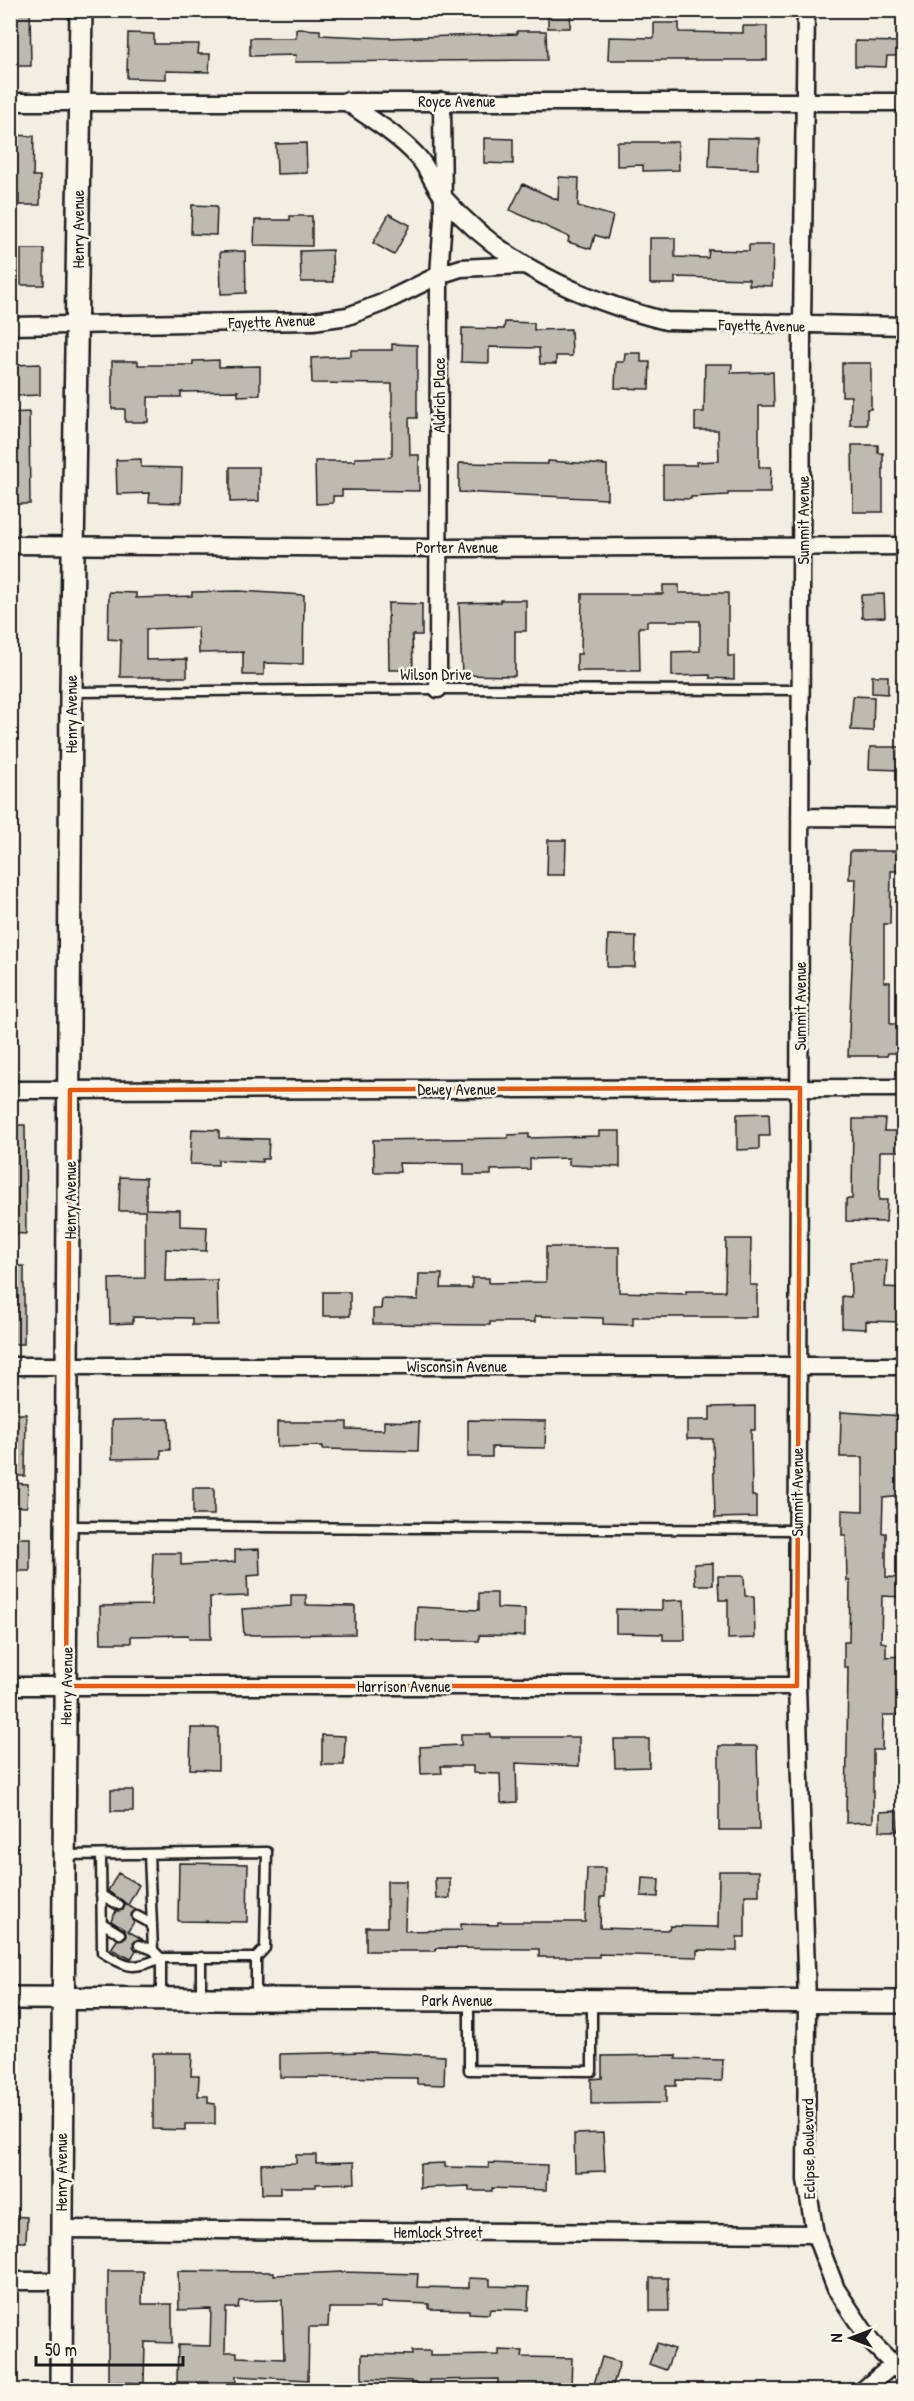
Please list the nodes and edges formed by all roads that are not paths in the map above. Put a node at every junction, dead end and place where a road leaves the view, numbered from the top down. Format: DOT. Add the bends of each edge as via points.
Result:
graph roads {
  1 [pos="81,10"];
  2 [pos="806,10"];
  3 [pos="345,101"];
  4 [pos="441,101"];
  5 [pos="10,102"];
  6 [pos="805,102"];
  7 [pos="903,102"];
  8 [pos="79,103"];
  9 [pos="444,198"];
  10 [pos="523,265"];
  11 [pos="439,275"];
  12 [pos="10,326"];
  13 [pos="77,326"];
  14 [pos="802,326"];
  15 [pos="903,326"];
  16 [pos="10,545"];
  17 [pos="73,545"];
  18 [pos="803,546"];
  19 [pos="903,546"];
  20 [pos="440,548"];
  21 [pos="438,689"];
  22 [pos="801,690"];
  23 [pos="71,693"];
  24 [pos="800,817"];
  25 [pos="903,818"];
  26 [pos="800,1088"];
  27 [pos="903,1088"];
  28 [pos="10,1090"];
  29 [pos="70,1090"];
  30 [pos="798,1365"];
  31 [pos="10,1366"];
  32 [pos="69,1366"];
  33 [pos="903,1366"];
  34 [pos="68,1526"];
  35 [pos="797,1530"];
  36 [pos="10,1686"];
  37 [pos="66,1686"];
  38 [pos="797,1686"];
  39 [pos="149,1854"];
  40 [pos="64,1855"];
  41 [pos="101,1855"];
  42 [pos="101,1895"];
  43 [pos="119,1905"];
  44 [pos="137,1916"];
  45 [pos="102,1923"];
  46 [pos="152,1924"];
  47 [pos="120,1934"];
  48 [pos="139,1945"];
  49 [pos="153,1950"];
  50 [pos="201,1957"];
  51 [pos="161,1958"];
  52 [pos="256,1958"];
  53 [pos="10,1998"];
  54 [pos="63,1998"];
  55 [pos="161,1998"];
  56 [pos="201,1998"];
  57 [pos="256,1999"];
  58 [pos="469,2000"];
  59 [pos="592,2001"];
  60 [pos="807,2001"];
  61 [pos="903,2002"];
  62 [pos="61,2229"];
  63 [pos="815,2234"];
  64 [pos="10,2281"];
  65 [pos="61,2281"];
  66 [pos="900,2365"];
  67 [pos="61,2391"];
  68 [pos="863,2391"];
  1 -- 8 [label="street, Henry Avenue"];
  2 -- 6 [label="street, Summit Avenue"];
  3 -- 4 [label="street, Royce Avenue"];
  3 -- 8 [label="street, Royce Avenue"];
  3 -- 9 [label="street, Fayette Avenue" via="418,158"];
  4 -- 6 [label="street, Royce Avenue"];
  4 -- 9 [label="street, Aldrich Place"];
  5 -- 8 [label="street, Royce Avenue"];
  6 -- 7 [label="street, Royce Avenue"];
  6 -- 14 [label="street, Summit Avenue"];
  8 -- 13 [label="street, Henry Avenue"];
  9 -- 10 [label="street, Fayette Avenue"];
  9 -- 11 [label="street, Aldrich Place"];
  10 -- 11 [label="street, Fayette Avenue" via="469,267"];
  10 -- 14 [label="street, Fayette Avenue" via="594,298 666,321"];
  11 -- 13 [label="street, Fayette Avenue" via="382,303 348,315 313,321"];
  11 -- 20 [label="street, Aldrich Place"];
  12 -- 13 [label="street, Fayette Avenue"];
  13 -- 17 [label="street, Henry Avenue"];
  14 -- 15 [label="street, Fayette Avenue"];
  14 -- 18 [label="street, Summit Avenue"];
  16 -- 17 [label="street, Porter Avenue"];
  17 -- 20 [label="street, Porter Avenue"];
  17 -- 23 [label="street, Henry Avenue"];
  18 -- 19 [label="street, Porter Avenue"];
  18 -- 20 [label="street, Porter Avenue"];
  18 -- 22 [label="street, Summit Avenue"];
  20 -- 21 [label="street, Aldrich Place"];
  21 -- 22 [label="lane, Wilson Drive"];
  21 -- 23 [label="lane, Wilson Drive"];
  22 -- 24 [label="street, Summit Avenue"];
  23 -- 29 [label="street, Henry Avenue"];
  24 -- 25 [label="street"];
  24 -- 26 [label="street, Summit Avenue"];
  26 -- 27 [label="street, Dewey Avenue"];
  26 -- 29 [label="street, Dewey Avenue"];
  26 -- 30 [label="street, Summit Avenue"];
  28 -- 29 [label="street, Dewey Avenue"];
  29 -- 32 [label="street, Henry Avenue"];
  30 -- 32 [label="street, Wisconsin Avenue"];
  30 -- 33 [label="street, Wisconsin Avenue"];
  30 -- 35 [label="street, Summit Avenue"];
  31 -- 32 [label="street, Wisconsin Avenue"];
  32 -- 34 [label="street, Henry Avenue"];
  34 -- 35 [label="lane"];
  34 -- 37 [label="street, Henry Avenue"];
  35 -- 38 [label="street, Summit Avenue"];
  36 -- 37 [label="street, Harrison Avenue"];
  37 -- 38 [label="street, Harrison Avenue"];
  37 -- 40 [label="street, Henry Avenue"];
  38 -- 60 [label="street, Summit Avenue"];
  39 -- 41 [label="lane"];
  39 -- 46 [label="lane"];
  39 -- 52 [label="lane" via="267,1852 265,1948"];
  40 -- 41 [label="lane"];
  40 -- 54 [label="street, Henry Avenue"];
  41 -- 42 [label="lane"];
  42 -- 43 [label="lane"];
  42 -- 45 [label="lane"];
  44 -- 46 [label="lane"];
  45 -- 47 [label="lane"];
  45 -- 51 [label="lane" via="102,1952 126,1967"];
  46 -- 49 [label="lane"];
  48 -- 49 [label="lane"];
  49 -- 51 [label="lane"];
  50 -- 51 [label="lane"];
  50 -- 52 [label="lane"];
  50 -- 56 [label="lane"];
  51 -- 55 [label="lane"];
  52 -- 57 [label="lane"];
  53 -- 54 [label="street, Park Avenue"];
  54 -- 55 [label="street, Park Avenue"];
  54 -- 62 [label="street, Henry Avenue"];
  55 -- 56 [label="street, Park Avenue"];
  56 -- 57 [label="street, Park Avenue"];
  57 -- 58 [label="street, Park Avenue"];
  58 -- 59 [label="street, Park Avenue"];
  58 -- 59 [label="lane" via="469,2070 592,2071"];
  59 -- 60 [label="street, Park Avenue"];
  60 -- 61 [label="street, Park Avenue"];
  60 -- 63 [label="street, Eclipse Boulevard" via="806,2180"];
  62 -- 63 [label="street, Hemlock Street"];
  62 -- 65 [label="street, Henry Avenue"];
  63 -- 66 [label="street, Eclipse Boulevard" via="836,2289 854,2319"];
  64 -- 65 [label="street"];
  65 -- 67 [label="street, Henry Avenue"];
  66 -- 68 [label="street"];
}
